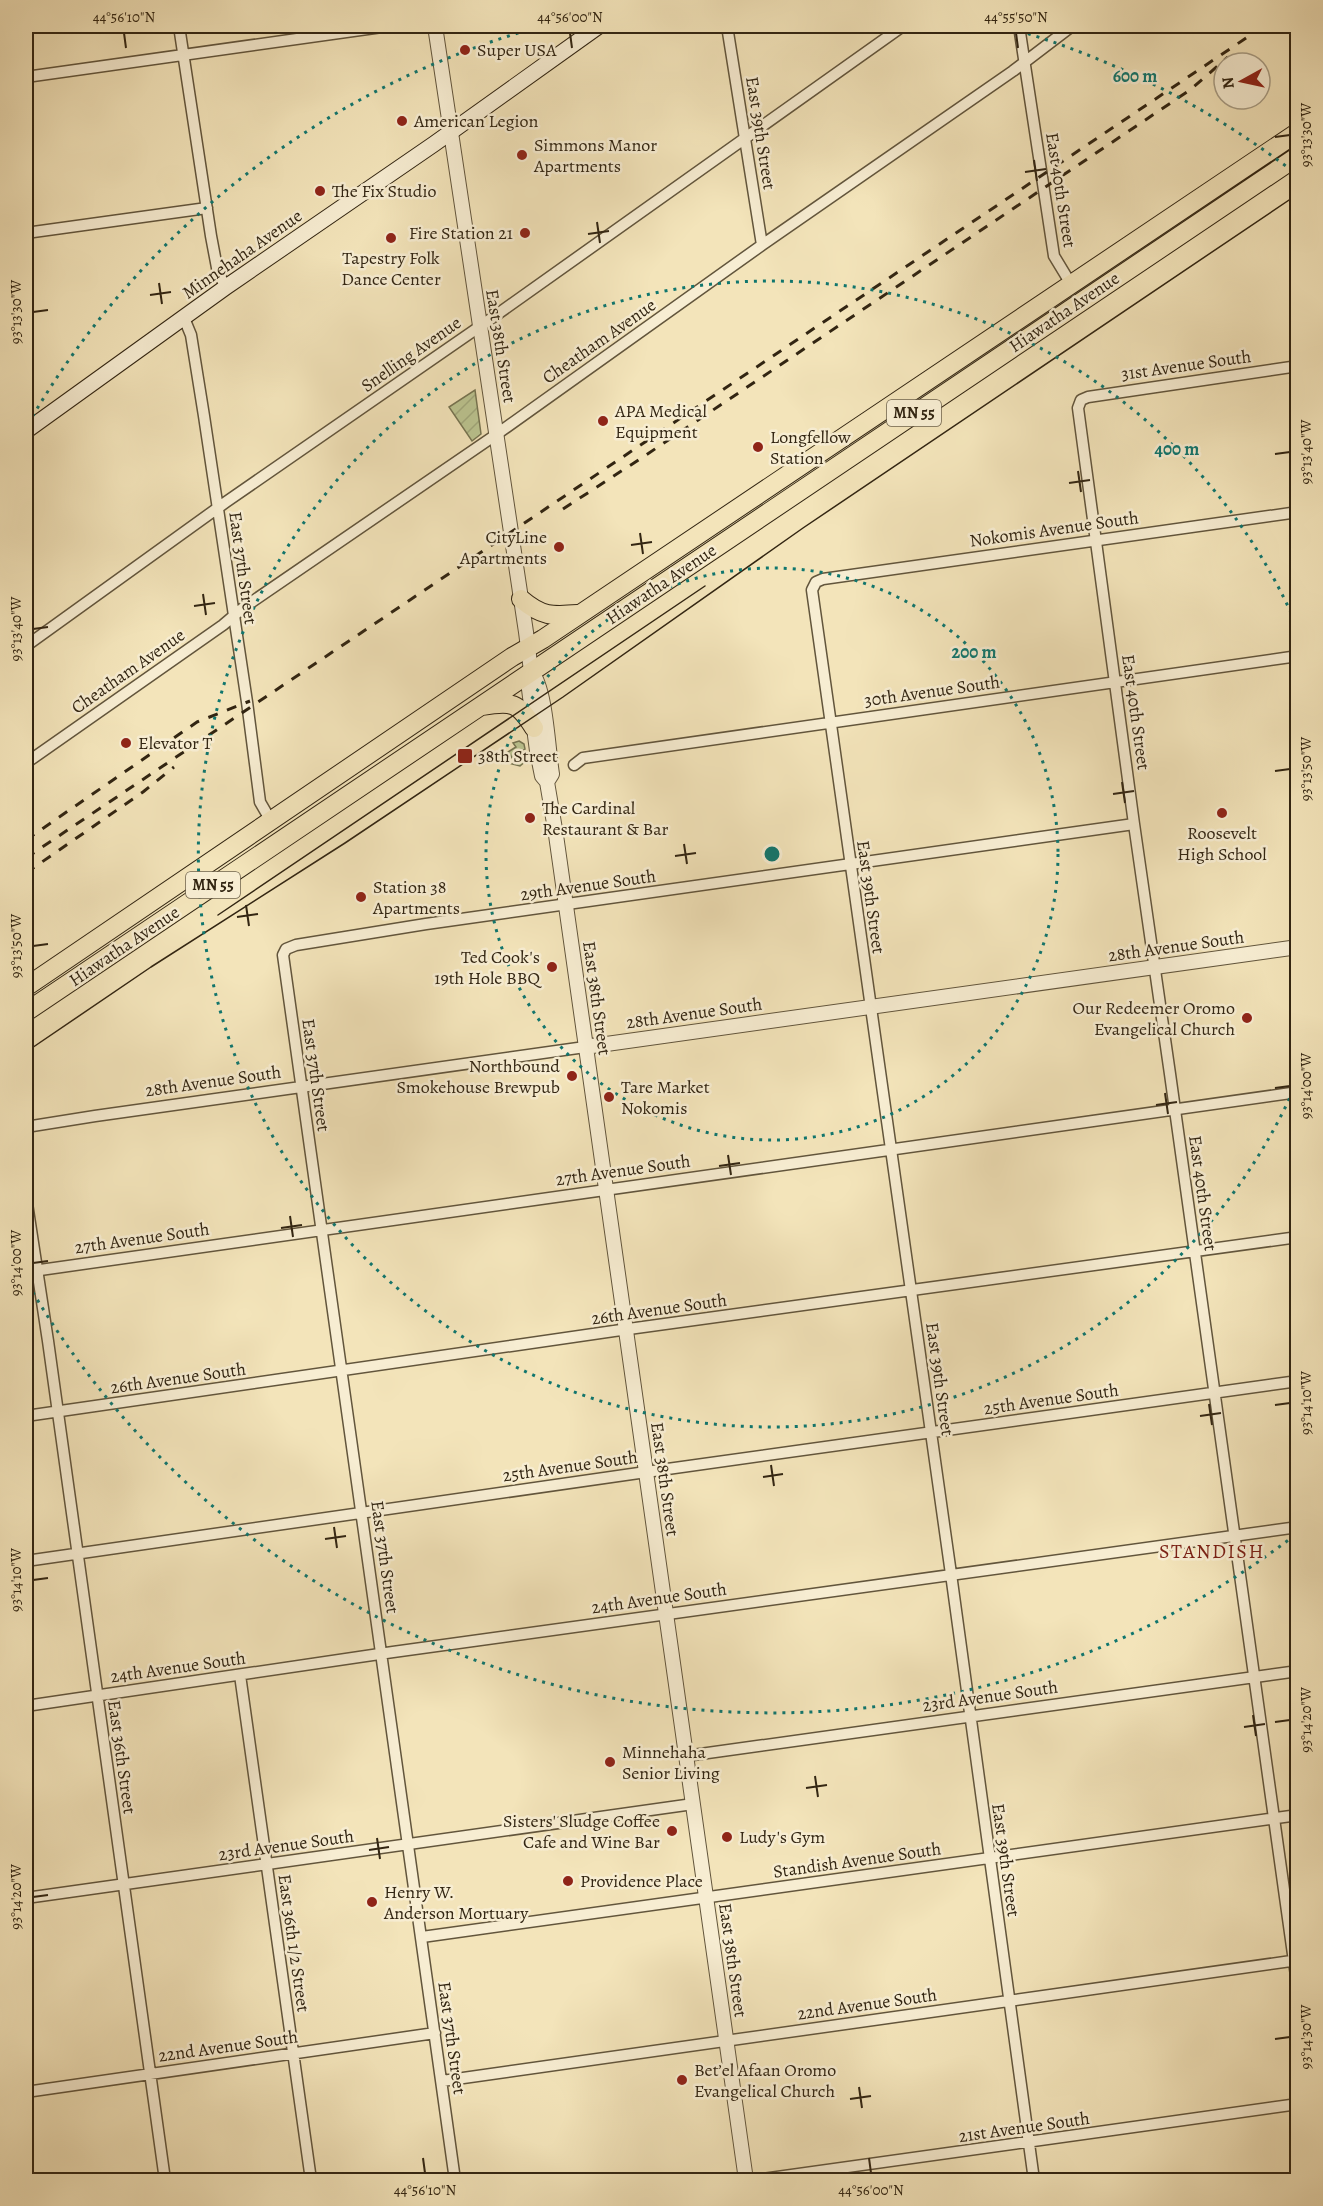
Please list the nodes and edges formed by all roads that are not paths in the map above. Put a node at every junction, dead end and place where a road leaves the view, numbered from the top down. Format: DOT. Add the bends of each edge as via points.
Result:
graph roads {
  1 [pos="179,26"];
  2 [pos="389,26"];
  3 [pos="435,26"];
  4 [pos="599,26"];
  5 [pos="727,26"];
  6 [pos="903,26"];
  7 [pos="1018,26"];
  8 [pos="1072,26"];
  9 [pos="183,54"];
  10 [pos="1024,61"];
  11 [pos="26,77"];
  12 [pos="451,131"];
  13 [pos="1298,132"];
  14 [pos="745,137"];
  15 [pos="1298,156"];
  16 [pos="207,208"];
  17 [pos="26,233"];
  18 [pos="762,245"];
  19 [pos="1071,284"];
  20 [pos="226,287"];
  21 [pos="184,318"];
  22 [pos="480,326"];
  23 [pos="1298,366"];
  24 [pos="1081,400"];
  25 [pos="26,431"];
  26 [pos="497,434"];
  27 [pos="218,508"];
  28 [pos="1298,512"];
  29 [pos="1095,540"];
  30 [pos="816,582"];
  31 [pos="521,599"];
  32 [pos="581,614"];
  33 [pos="234,616"];
  34 [pos="26,646"];
  35 [pos="528,648"];
  36 [pos="1298,656"];
  37 [pos="531,671"];
  38 [pos="1115,683"];
  39 [pos="478,707"];
  40 [pos="831,722"];
  41 [pos="534,728"];
  42 [pos="26,763"];
  43 [pos="574,765"];
  44 [pos="547,782"];
  45 [pos="271,821"];
  46 [pos="1134,824"];
  47 [pos="850,865"];
  48 [pos="565,905"];
  49 [pos="296,945"];
  50 [pos="1298,947"];
  51 [pos="1155,967"];
  52 [pos="26,987"];
  53 [pos="870,1007"];
  54 [pos="26,1012"];
  55 [pos="585,1047"];
  56 [pos="301,1086"];
  57 [pos="1298,1092"];
  58 [pos="1175,1108"];
  59 [pos="26,1127"];
  60 [pos="890,1149"];
  61 [pos="606,1189"];
  62 [pos="26,1197"];
  63 [pos="321,1229"];
  64 [pos="1298,1237"];
  65 [pos="1194,1251"];
  66 [pos="31,1271"];
  67 [pos="911,1291"];
  68 [pos="626,1330"];
  69 [pos="341,1371"];
  70 [pos="1298,1381"];
  71 [pos="1213,1393"];
  72 [pos="57,1412"];
  73 [pos="26,1416"];
  74 [pos="930,1433"];
  75 [pos="646,1472"];
  76 [pos="362,1513"];
  77 [pos="1298,1527"];
  78 [pos="1233,1536"];
  79 [pos="76,1553"];
  80 [pos="26,1561"];
  81 [pos="951,1574"];
  82 [pos="667,1614"];
  83 [pos="382,1654"];
  84 [pos="1298,1671"];
  85 [pos="240,1675"];
  86 [pos="1254,1677"];
  87 [pos="97,1696"];
  88 [pos="26,1706"];
  89 [pos="970,1716"];
  90 [pos="687,1756"];
  91 [pos="693,1804"];
  92 [pos="1298,1815"];
  93 [pos="1273,1818"];
  94 [pos="409,1844"];
  95 [pos="990,1858"];
  96 [pos="267,1865"];
  97 [pos="124,1884"];
  98 [pos="26,1898"];
  99 [pos="706,1898"];
  100 [pos="422,1937"];
  101 [pos="1295,1961"];
  102 [pos="1298,1990"];
  103 [pos="1009,2000"];
  104 [pos="435,2033"];
  105 [pos="726,2040"];
  106 [pos="294,2054"];
  107 [pos="150,2074"];
  108 [pos="442,2081"];
  109 [pos="26,2092"];
  110 [pos="1298,2104"];
  111 [pos="1029,2143"];
  112 [pos="165,2181"];
  113 [pos="311,2181"];
  114 [pos="455,2181"];
  115 [pos="746,2181"];
  116 [pos="755,2181"];
  117 [pos="1034,2181"];
  1 -- 9 [label="street"];
  2 -- 9 [label="street"];
  3 -- 12 [label="street, East 38th Street"];
  4 -- 12 [label="main road, Minnehaha Avenue"];
  5 -- 14 [label="street, East 39th Street"];
  6 -- 14 [label="street, Snelling Avenue"];
  7 -- 10 [label="street, East 40th Street"];
  8 -- 10 [label="street, Cheatham Avenue"];
  9 -- 11 [label="street"];
  9 -- 16 [label="street"];
  10 -- 18 [label="street, Cheatham Avenue"];
  10 -- 19 [label="street, East 40th Street" via="1054,256"];
  12 -- 20 [label="main road, Minnehaha Avenue"];
  12 -- 22 [label="street, East 38th Street"];
  13 -- 19 [label="highway, Hiawatha Avenue / MN 55"];
  14 -- 18 [label="street, East 39th Street"];
  14 -- 22 [label="street, Snelling Avenue"];
  15 -- 37 [label="highway, Hiawatha Avenue / MN 55"];
  16 -- 17 [label="street"];
  16 -- 20 [label="street" via="218,273"];
  18 -- 26 [label="street, Cheatham Avenue"];
  19 -- 32 [label="highway, Hiawatha Avenue / MN 55"];
  20 -- 21 [label="main road, Minnehaha Avenue"];
  21 -- 25 [label="main road, Minnehaha Avenue"];
  21 -- 27 [label="street, East 37th Street" via="191,336"];
  22 -- 26 [label="street, East 38th Street"];
  22 -- 27 [label="street, Snelling Avenue"];
  23 -- 24 [label="street, 31st Avenue South"];
  24 -- 29 [label="street, East 40th Street" via="1078,408"];
  26 -- 31 [label="street, East 38th Street"];
  26 -- 33 [label="street, Cheatham Avenue"];
  27 -- 33 [label="street, East 37th Street"];
  27 -- 34 [label="street, Snelling Avenue"];
  28 -- 29 [label="street, Nokomis Avenue South"];
  29 -- 30 [label="street, Nokomis Avenue South"];
  29 -- 38 [label="street, East 40th Street"];
  30 -- 40 [label="street, East 39th Street" via="812,596"];
  31 -- 32 [label="highway" via="545,615"];
  31 -- 35 [label="street, East 38th Street"];
  32 -- 35 [label="highway, Hiawatha Avenue / MN 55"];
  33 -- 42 [label="street, Cheatham Avenue"];
  33 -- 45 [label="street, East 37th Street" via="260,802"];
  35 -- 37 [label="street, East 38th Street"];
  35 -- 45 [label="highway, Hiawatha Avenue / MN 55"];
  36 -- 38 [label="street, 30th Avenue South"];
  37 -- 39 [label="highway, Hiawatha Avenue / MN 55"];
  37 -- 41 [label="street, East 38th Street"];
  37 -- 44 [label="street, East 38th Street" via="541,696 552,774"];
  38 -- 40 [label="street, 30th Avenue South"];
  38 -- 46 [label="street, East 40th Street"];
  39 -- 41 [label="highway" via="511,704 522,709"];
  39 -- 54 [label="highway, Hiawatha Avenue / MN 55"];
  40 -- 43 [label="street, 30th Avenue South" via="584,758"];
  40 -- 47 [label="street, East 39th Street"];
  41 -- 44 [label="street, East 38th Street" via="542,776"];
  44 -- 48 [label="street, East 38th Street"];
  45 -- 52 [label="highway, Hiawatha Avenue / MN 55"];
  46 -- 47 [label="street, 29th Avenue South"];
  46 -- 51 [label="street, East 40th Street"];
  47 -- 48 [label="street, 29th Avenue South"];
  47 -- 53 [label="street, East 39th Street"];
  48 -- 49 [label="street, 29th Avenue South"];
  48 -- 55 [label="street, East 38th Street"];
  49 -- 56 [label="street, East 37th Street" via="286,950 282,960"];
  50 -- 51 [label="street, 28th Avenue South"];
  51 -- 53 [label="street, 28th Avenue South"];
  51 -- 58 [label="street, East 40th Street"];
  53 -- 55 [label="street, 28th Avenue South"];
  53 -- 60 [label="street, East 39th Street"];
  55 -- 56 [label="street, 28th Avenue South"];
  55 -- 61 [label="street, East 38th Street"];
  56 -- 59 [label="street, 28th Avenue South"];
  56 -- 63 [label="street, East 37th Street"];
  57 -- 58 [label="street, 27th Avenue South"];
  58 -- 60 [label="street, 27th Avenue South"];
  58 -- 65 [label="street, East 40th Street"];
  60 -- 61 [label="street, 27th Avenue South"];
  60 -- 67 [label="street, East 39th Street"];
  61 -- 63 [label="street, 27th Avenue South"];
  61 -- 68 [label="street, East 38th Street"];
  62 -- 66 [label="street, East 36th Street"];
  63 -- 66 [label="street, 27th Avenue South"];
  63 -- 69 [label="street, East 37th Street"];
  64 -- 65 [label="street, 26th Avenue South"];
  65 -- 67 [label="street, 26th Avenue South"];
  65 -- 71 [label="street, East 40th Street"];
  66 -- 72 [label="street, East 36th Street"];
  67 -- 68 [label="street, 26th Avenue South"];
  67 -- 74 [label="street, East 39th Street"];
  68 -- 69 [label="street, 26th Avenue South"];
  68 -- 75 [label="street, East 38th Street"];
  69 -- 72 [label="street, 26th Avenue South"];
  69 -- 76 [label="street, East 37th Street"];
  70 -- 71 [label="street, 25th Avenue South"];
  71 -- 74 [label="street, 25th Avenue South"];
  71 -- 78 [label="street, East 40th Street"];
  72 -- 73 [label="street, 26th Avenue South"];
  72 -- 79 [label="street, East 36th Street"];
  74 -- 75 [label="street, 25th Avenue South"];
  74 -- 81 [label="street, East 39th Street"];
  75 -- 76 [label="street, 25th Avenue South"];
  75 -- 82 [label="street, East 38th Street"];
  76 -- 79 [label="street, 25th Avenue South"];
  76 -- 83 [label="street, East 37th Street"];
  77 -- 78 [label="street, 24th Avenue South"];
  78 -- 81 [label="street, 24th Avenue South"];
  78 -- 86 [label="street, East 40th Street"];
  79 -- 80 [label="street, 25th Avenue South"];
  79 -- 87 [label="street, East 36th Street"];
  81 -- 82 [label="street, 24th Avenue South"];
  81 -- 89 [label="street, East 39th Street"];
  82 -- 83 [label="street, 24th Avenue South"];
  82 -- 90 [label="street, East 38th Street"];
  83 -- 85 [label="street, 24th Avenue South"];
  83 -- 94 [label="street, East 37th Street"];
  84 -- 86 [label="street, 23rd Avenue South"];
  85 -- 87 [label="street, 24th Avenue South"];
  85 -- 96 [label="street, East 36th 1/2 Street"];
  86 -- 89 [label="street, 23rd Avenue South"];
  86 -- 93 [label="street, East 40th Street"];
  87 -- 88 [label="street, 24th Avenue South"];
  87 -- 97 [label="street, East 36th Street"];
  89 -- 90 [label="street, 23rd Avenue South"];
  89 -- 95 [label="street, East 39th Street"];
  90 -- 91 [label="street, East 38th Street"];
  91 -- 94 [label="street, 23rd Avenue South"];
  91 -- 99 [label="street, East 38th Street"];
  92 -- 93 [label="street, Standish Avenue South"];
  93 -- 95 [label="street, Standish Avenue South"];
  93 -- 101 [label="street, East 40th Street"];
  94 -- 96 [label="street, 23rd Avenue South"];
  94 -- 100 [label="street, East 37th Street"];
  95 -- 99 [label="street, Standish Avenue South"];
  95 -- 103 [label="street, East 39th Street"];
  96 -- 97 [label="street, 23rd Avenue South"];
  96 -- 106 [label="street, East 36th 1/2 Street"];
  97 -- 98 [label="street, 23rd Avenue South"];
  97 -- 107 [label="street, East 36th Street"];
  99 -- 100 [label="street, Standish Avenue South"];
  99 -- 105 [label="street, East 38th Street"];
  100 -- 104 [label="street, East 37th Street"];
  101 -- 102 [label="street, East 40th Street"];
  101 -- 103 [label="street, 22nd Avenue South"];
  103 -- 105 [label="street, 22nd Avenue South"];
  103 -- 111 [label="street, East 39th Street"];
  104 -- 106 [label="street, 22nd Avenue South"];
  104 -- 108 [label="street, East 37th Street"];
  105 -- 108 [label="street, 22nd Avenue South"];
  105 -- 115 [label="street, East 38th Street"];
  106 -- 107 [label="street, 22nd Avenue South"];
  106 -- 113 [label="street, East 36th 1/2 Street"];
  107 -- 109 [label="street, 22nd Avenue South"];
  107 -- 112 [label="street, East 36th Street"];
  108 -- 114 [label="street, East 37th Street"];
  110 -- 111 [label="street, 21st Avenue South"];
  111 -- 116 [label="street, 21st Avenue South"];
  111 -- 117 [label="street, East 39th Street"];
}
